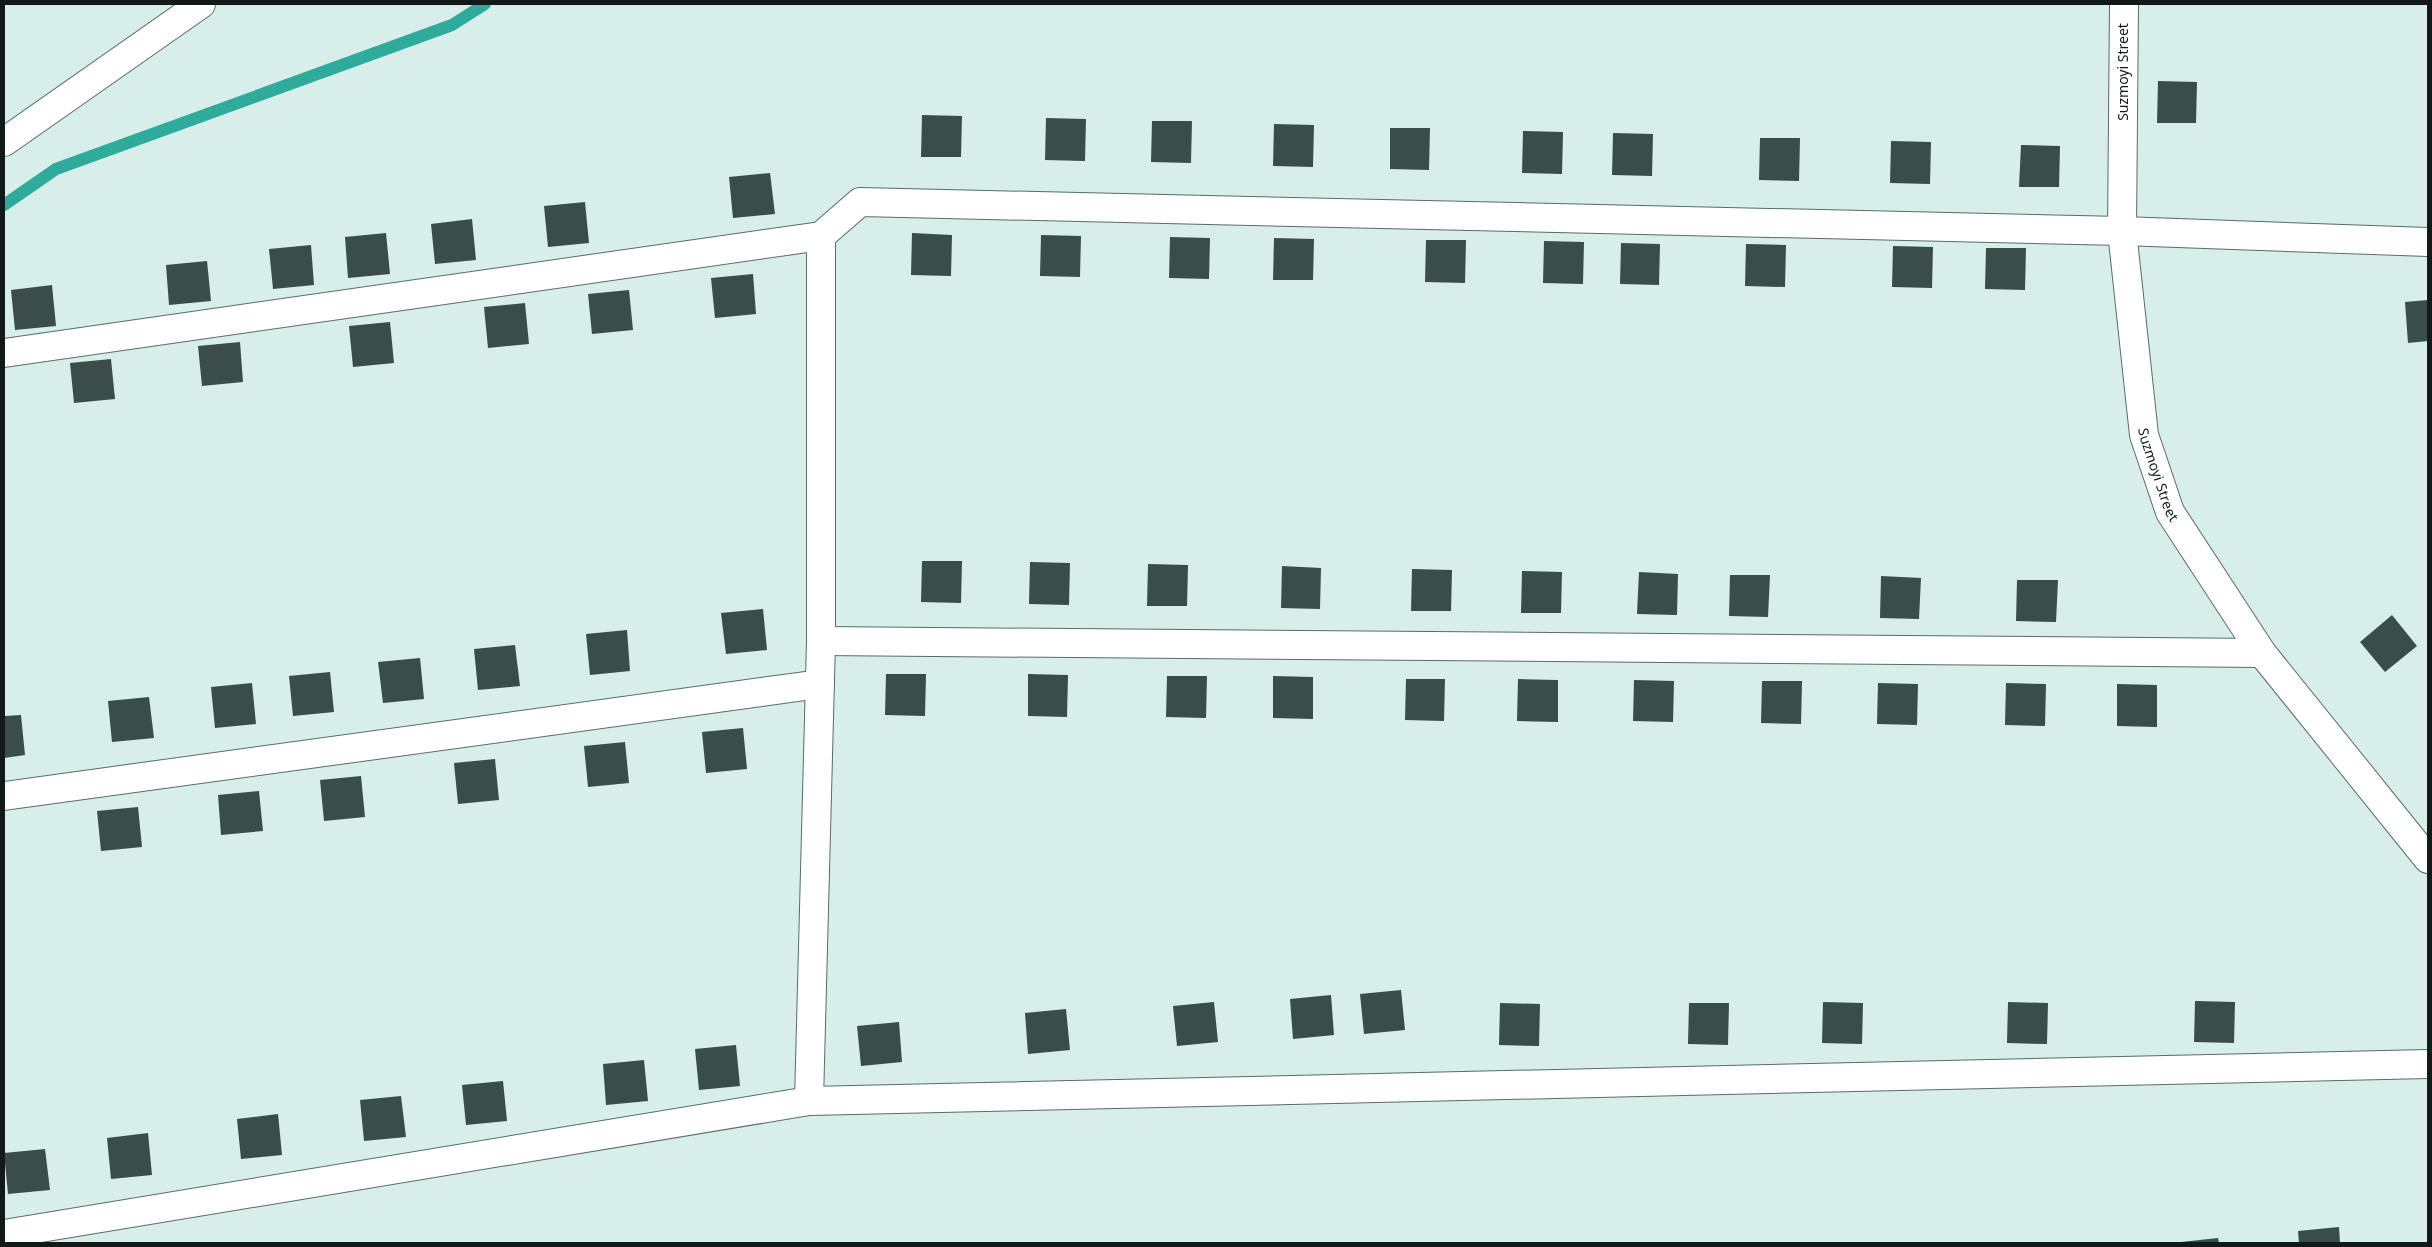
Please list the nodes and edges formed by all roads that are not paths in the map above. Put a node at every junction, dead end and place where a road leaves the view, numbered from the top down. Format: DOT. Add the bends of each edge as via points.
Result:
graph roads {
  1 [pos="202,4"];
  2 [pos="2124,4"];
  3 [pos="4,142"];
  4 [pos="2122,231"];
  5 [pos="821,236"];
  6 [pos="2428,242"];
  7 [pos="4,354"];
  8 [pos="821,641"];
  9 [pos="2262,653"];
  10 [pos="820,684"];
  11 [pos="4,796"];
  12 [pos="2428,859"];
  13 [pos="2428,1064"];
  14 [pos="809,1101"];
  15 [pos="4,1234"];
  1 -- 3 [label="street"];
  2 -- 4 [label="street, Suzmoyi Street"];
  4 -- 5 [label="street" via="860,202"];
  4 -- 6 [label="street"];
  4 -- 9 [label="street, Suzmoyi Street" via="2144,435 2170,512"];
  5 -- 7 [label="street"];
  5 -- 8 [label="street"];
  8 -- 9 [label="street"];
  8 -- 10 [label="street"];
  9 -- 12 [label="street, Suzmoyi Street"];
  10 -- 11 [label="street"];
  10 -- 14 [label="street"];
  13 -- 14 [label="street"];
  14 -- 15 [label="street"];
}
